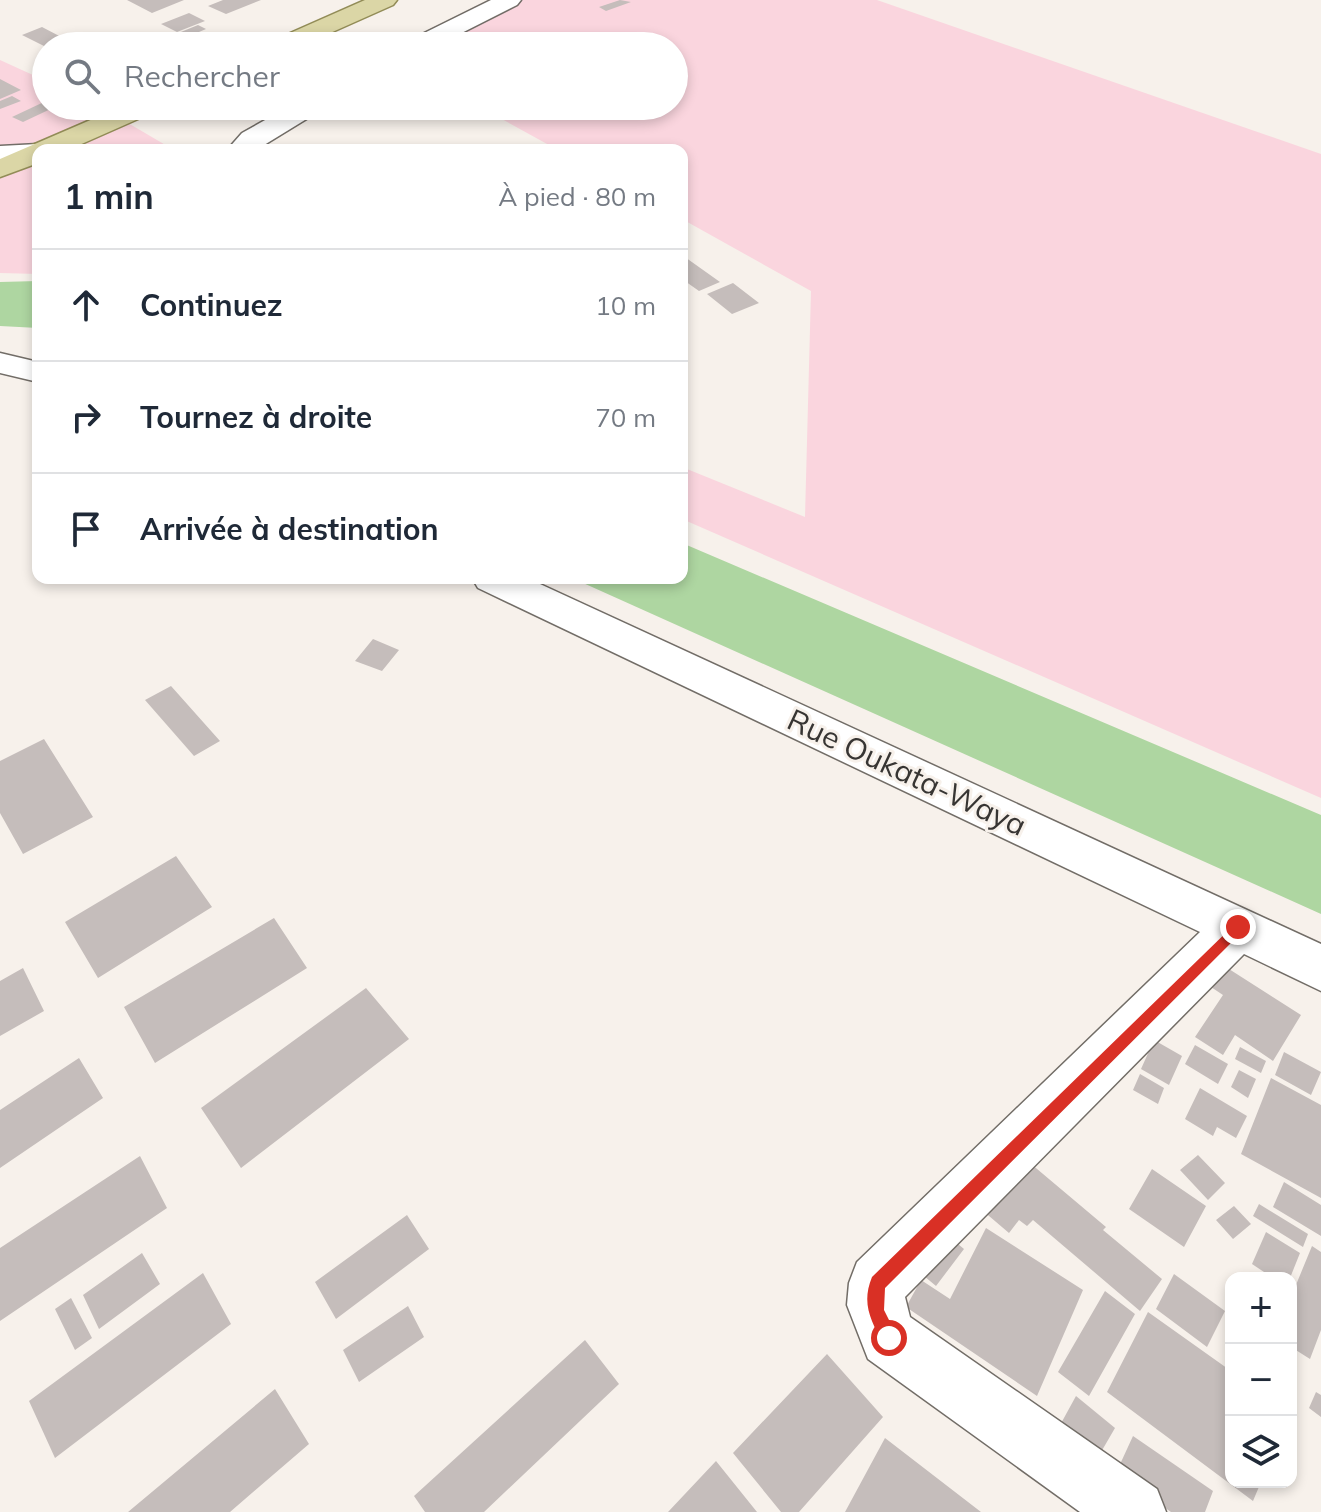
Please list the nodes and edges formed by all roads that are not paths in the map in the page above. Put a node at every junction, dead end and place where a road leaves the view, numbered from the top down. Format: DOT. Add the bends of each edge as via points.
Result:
graph roads {
  1 [pos="385,0"];
  2 [pos="509,0"];
  3 [pos="313,32"];
  4 [pos="445,32"];
  5 [pos="113,120"];
  6 [pos="285,120"];
  7 [pos="59,144"];
  8 [pos="247,144"];
  9 [pos="32,153"];
  10 [pos="0,154"];
  11 [pos="32,156"];
  12 [pos="0,169"];
  13 [pos="0,363"];
  14 [pos="32,371"];
  15 [pos="505,584"];
  16 [pos="1238,927"];
  17 [pos="1321,969"];
  18 [pos="1134,1512"];
  1 -- 3 [label="main road"];
  2 -- 4 [label="street"];
  5 -- 7 [label="main road"];
  6 -- 8 [label="street"];
  9 -- 10 [label="street"];
  11 -- 12 [label="main road"];
  13 -- 14 [label="street"];
  15 -- 16 [label="street, Rue Oukata-Waya"];
  16 -- 17 [label="street, Rue Oukata-Waya"];
  16 -- 18 [label="street" via="878,1283 874,1298 889,1338"];
}
